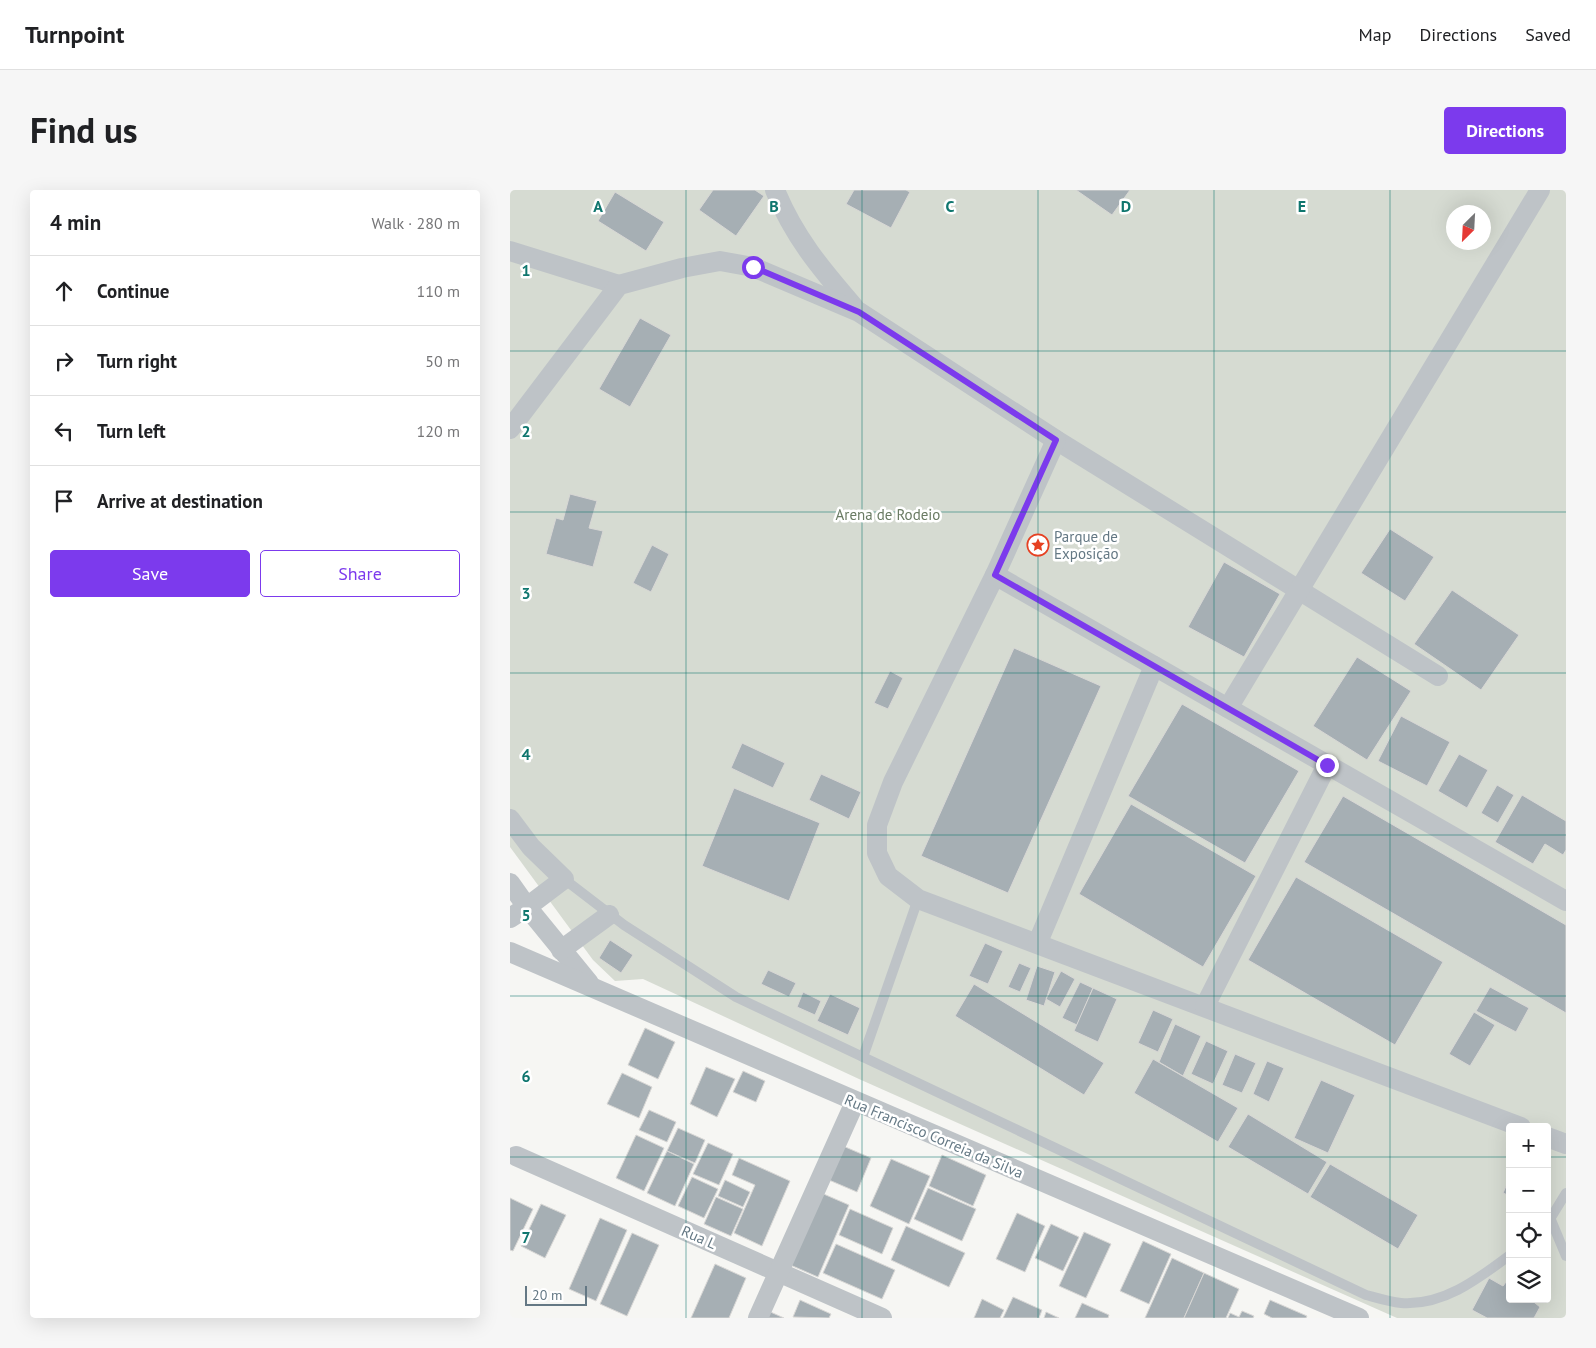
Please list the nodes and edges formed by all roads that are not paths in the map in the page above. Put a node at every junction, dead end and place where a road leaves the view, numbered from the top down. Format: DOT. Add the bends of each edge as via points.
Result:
graph roads {
  1 [pos="776,190"];
  2 [pos="1540,190"];
  3 [pos="510,251"];
  4 [pos="619,286"];
  5 [pos="859,312"];
  6 [pos="510,429"];
  7 [pos="1056,440"];
  8 [pos="995,575"];
  9 [pos="1300,590"];
  10 [pos="1154,666"];
  11 [pos="1438,676"];
  12 [pos="1228,708"];
  13 [pos="1327,765"];
  14 [pos="510,819"];
  15 [pos="564,879"];
  16 [pos="510,883"];
  17 [pos="918,899"];
  18 [pos="1566,901"];
  19 [pos="527,907"];
  20 [pos="610,915"];
  21 [pos="510,918"];
  22 [pos="1038,942"];
  23 [pos="561,950"];
  24 [pos="510,952"];
  25 [pos="593,987"];
  26 [pos="1205,1006"];
  27 [pos="863,1057"];
  28 [pos="854,1102"];
  29 [pos="1511,1123"];
  30 [pos="1551,1138"];
  31 [pos="1566,1144"];
  32 [pos="516,1156"];
  33 [pos="1566,1193"];
  34 [pos="1551,1219"];
  35 [pos="1551,1226"];
  36 [pos="1566,1256"];
  37 [pos="1506,1258"];
  38 [pos="779,1272"];
  39 [pos="758,1318"];
  40 [pos="882,1318"];
  41 [pos="1359,1318"];
  1 -- 5 [label="street" via="794,232"];
  2 -- 9 [label="street"];
  3 -- 4 [label="street"];
  4 -- 5 [label="street" via="720,261 753,267"];
  4 -- 6 [label="street"];
  5 -- 7 [label="street"];
  7 -- 8 [label="street"];
  7 -- 9 [label="street"];
  8 -- 10 [label="street"];
  8 -- 17 [label="street" via="893,782 877,825 877,853 888,876"];
  9 -- 11 [label="street"];
  9 -- 12 [label="street"];
  10 -- 12 [label="street"];
  10 -- 22 [label="street"];
  12 -- 13 [label="street"];
  13 -- 18 [label="street"];
  13 -- 26 [label="street"];
  14 -- 15 [label="street" via="531,847"];
  15 -- 19 [label="street"];
  15 -- 20 [label="lane"];
  16 -- 19 [label="street"];
  17 -- 22 [label="street"];
  17 -- 27 [label="lane"];
  19 -- 21 [label="street"];
  19 -- 23 [label="street"];
  20 -- 23 [label="street"];
  20 -- 27 [label="lane" via="676,961 736,996"];
  22 -- 26 [label="street"];
  23 -- 25 [label="street"];
  24 -- 25 [label="street, Rua Francisco Correia da Silva"];
  25 -- 28 [label="street, Rua Francisco Correia da Silva"];
  26 -- 29 [label="street"];
  27 -- 37 [label="lane" via="1366,1295 1401,1303 1433,1300 1469,1285"];
  28 -- 38 [label="street"];
  28 -- 41 [label="street, Rua Francisco Correia da Silva"];
  30 -- 31 [label="street"];
  32 -- 38 [label="street, Rua L"];
  33 -- 34 [label="lane"];
  35 -- 36 [label="lane"];
  38 -- 39 [label="street"];
  38 -- 40 [label="street, Rua L"];
}
